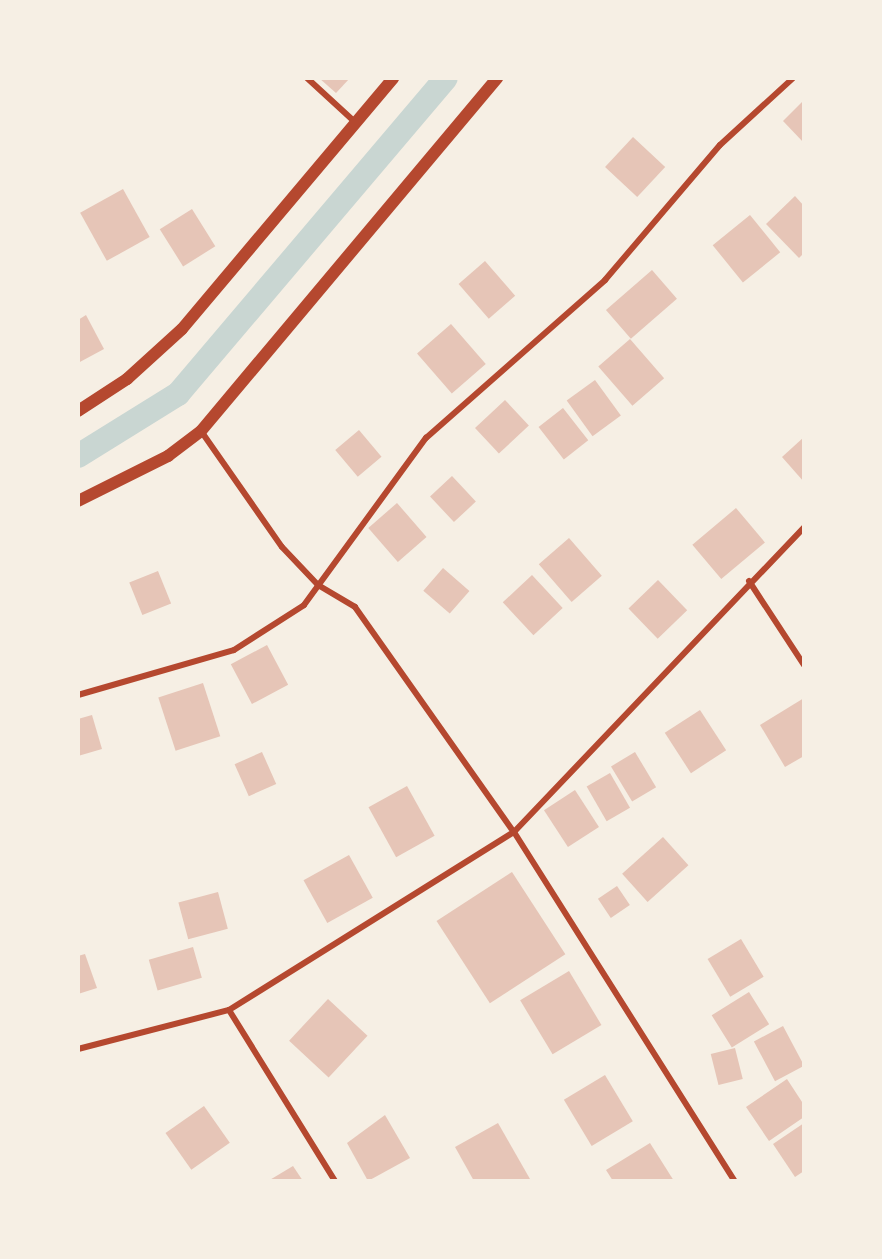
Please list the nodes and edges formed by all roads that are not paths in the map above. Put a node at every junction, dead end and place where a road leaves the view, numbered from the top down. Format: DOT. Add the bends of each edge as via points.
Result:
graph roads {
  1 [pos="308,78"];
  2 [pos="393,78"];
  3 [pos="497,78"];
  4 [pos="793,78"];
  5 [pos="356,122"];
  6 [pos="78,411"];
  7 [pos="201,431"];
  8 [pos="78,501"];
  9 [pos="804,527"];
  10 [pos="749,581"];
  11 [pos="318,585"];
  12 [pos="804,665"];
  13 [pos="78,695"];
  14 [pos="514,832"];
  15 [pos="229,1010"];
  16 [pos="78,1049"];
  17 [pos="335,1181"];
  18 [pos="735,1181"];
  1 -- 5 [label="street"];
  2 -- 5 [label="main road"];
  3 -- 7 [label="main road"];
  4 -- 11 [label="street" via="720,145 605,280 426,438"];
  5 -- 6 [label="main road" via="176,336 127,379"];
  7 -- 8 [label="main road" via="168,456"];
  7 -- 11 [label="street" via="282,547"];
  9 -- 10 [label="street"];
  10 -- 12 [label="street"];
  10 -- 14 [label="street"];
  11 -- 13 [label="street" via="304,605 234,650"];
  11 -- 14 [label="street" via="355,607"];
  14 -- 15 [label="street"];
  14 -- 18 [label="street"];
  15 -- 16 [label="street"];
  15 -- 17 [label="street"];
}
